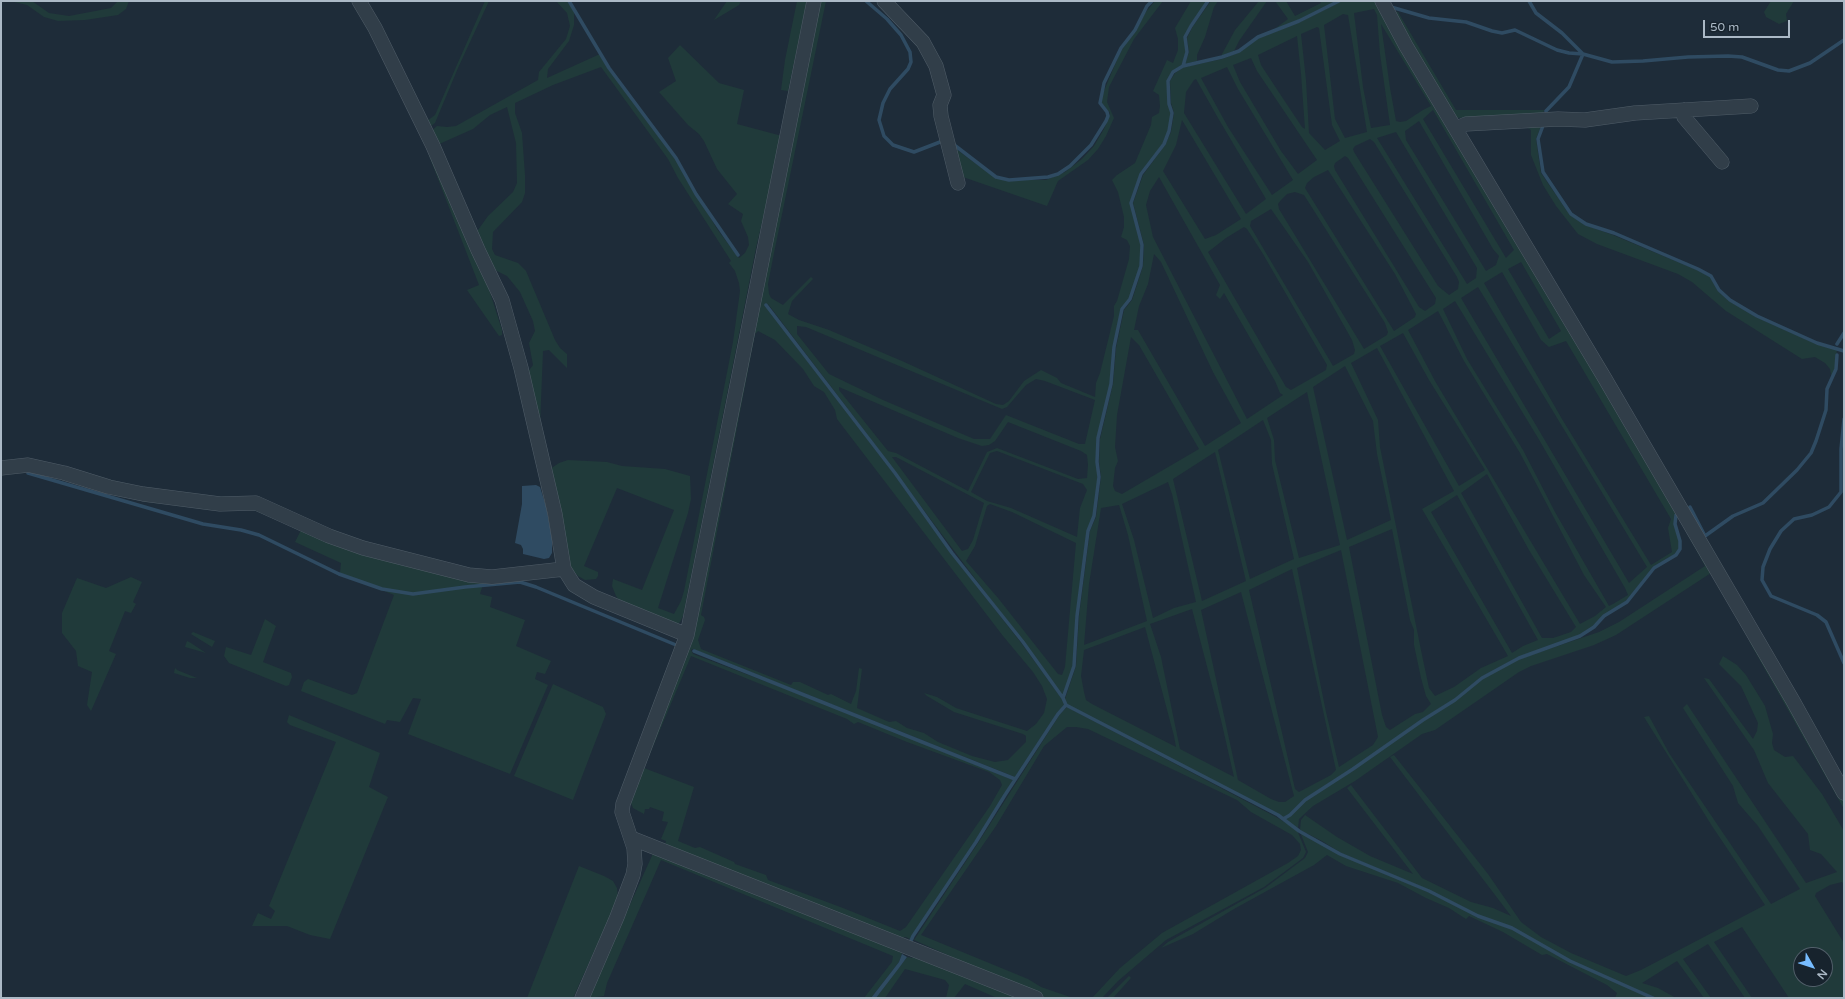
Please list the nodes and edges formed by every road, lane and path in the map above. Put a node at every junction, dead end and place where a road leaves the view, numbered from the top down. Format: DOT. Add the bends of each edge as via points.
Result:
graph roads {
  1 [pos="359,1"];
  2 [pos="814,1"];
  3 [pos="884,1"];
  4 [pos="1382,1"];
  5 [pos="1751,106"];
  6 [pos="1684,110"];
  7 [pos="1457,128"];
  8 [pos="1722,162"];
  9 [pos="958,184"];
  10 [pos="1,468"];
  11 [pos="564,569"];
  12 [pos="687,635"];
  13 [pos="1844,793"];
  14 [pos="631,838"];
  15 [pos="582,998"];
  16 [pos="1036,998"];
  1 -- 11 [label="street" via="433,146 502,300 521,368 555,514"];
  2 -- 12 [label="street"];
  3 -- 9 [label="street" via="923,42 936,66 944,95 940,105 941,116"];
  4 -- 7 [label="street" via="1406,46"];
  5 -- 6 [label="street"];
  6 -- 7 [label="street" via="1584,120 1466,124"];
  6 -- 8 [label="street" via="1684,116"];
  7 -- 13 [label="street" via="1793,701"];
  10 -- 11 [label="street" via="28,465 143,494 220,504 256,503 329,536 363,548 469,575 492,577"];
  11 -- 12 [label="street" via="574,585 594,597"];
  12 -- 14 [label="street" via="623,804 622,812"];
  14 -- 15 [label="street" via="635,864 632,881"];
  14 -- 16 [label="street"];
}
